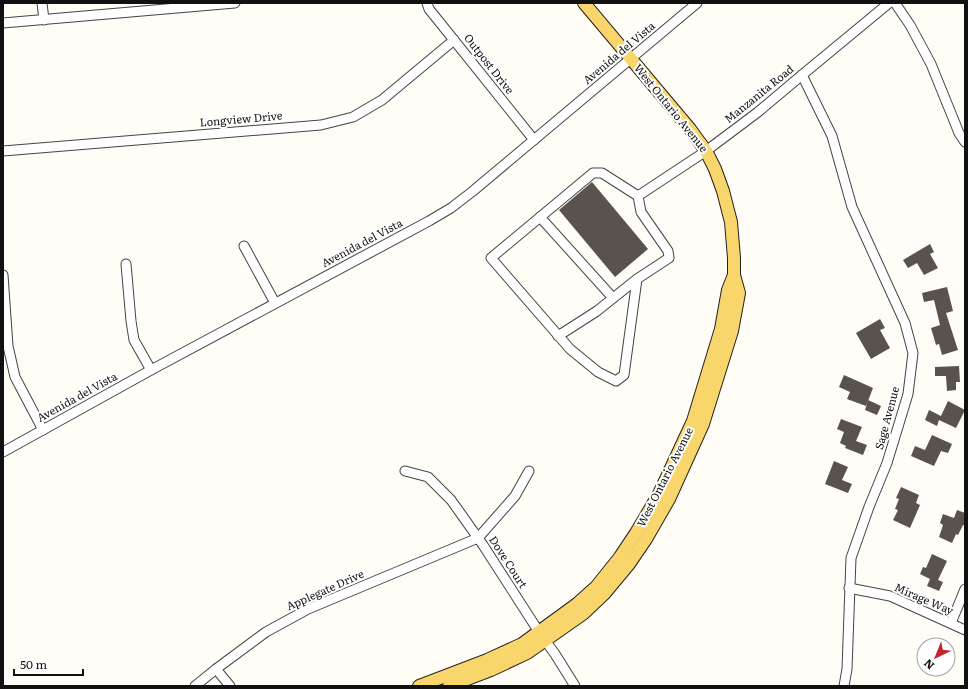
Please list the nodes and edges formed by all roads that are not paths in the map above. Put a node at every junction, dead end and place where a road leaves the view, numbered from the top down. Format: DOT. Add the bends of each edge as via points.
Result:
graph roads {
  1 [pos="42,3"];
  2 [pos="235,3"];
  3 [pos="427,3"];
  4 [pos="584,3"];
  5 [pos="697,3"];
  6 [pos="889,3"];
  7 [pos="895,3"];
  8 [pos="44,20"];
  9 [pos="3,23"];
  10 [pos="454,40"];
  11 [pos="631,59"];
  12 [pos="802,75"];
  13 [pos="534,140"];
  14 [pos="965,142"];
  15 [pos="3,151"];
  16 [pos="706,151"];
  17 [pos="638,196"];
  18 [pos="540,217"];
  19 [pos="244,246"];
  20 [pos="126,264"];
  21 [pos="3,275"];
  22 [pos="637,279"];
  23 [pos="613,298"];
  24 [pos="275,303"];
  25 [pos="558,336"];
  26 [pos="150,370"];
  27 [pos="43,430"];
  28 [pos="3,452"];
  29 [pos="405,470"];
  30 [pos="529,471"];
  31 [pos="478,538"];
  32 [pos="849,588"];
  33 [pos="965,589"];
  34 [pos="951,623"];
  35 [pos="965,630"];
  36 [pos="542,636"];
  37 [pos="216,669"];
  38 [pos="195,686"];
  39 [pos="230,686"];
  40 [pos="419,686"];
  41 [pos="449,686"];
  42 [pos="575,686"];
  43 [pos="844,686"];
  1 -- 8 [label="street"];
  2 -- 8 [label="street"];
  3 -- 10 [label="street, Outpost Drive"];
  4 -- 11 [label="main road, West Ontario Avenue"];
  5 -- 11 [label="street, Avenida del Vista"];
  6 -- 12 [label="street, Manzanita Road"];
  7 -- 14 [label="street" via="931,64"];
  8 -- 9 [label="street"];
  10 -- 13 [label="street, Outpost Drive"];
  10 -- 15 [label="street, Longview Drive" via="382,100 353,117 321,125"];
  11 -- 13 [label="street, Avenida del Vista"];
  11 -- 16 [label="main road, West Ontario Avenue"];
  12 -- 16 [label="street, Manzanita Road"];
  12 -- 32 [label="street, Sage Avenue" via="832,136 852,207 905,323 912,353 908,394 887,463 851,558"];
  13 -- 24 [label="street, Avenida del Vista" via="451,208"];
  16 -- 17 [label="street, Manzanita Road"];
  16 -- 36 [label="main road, West Ontario Avenue" via="715,169 731,222 734,275 693,420 659,494 620,557 596,587"];
  17 -- 18 [label="street" via="602,173 593,173"];
  17 -- 22 [label="street" via="641,212 668,251 669,258"];
  18 -- 23 [label="street"];
  18 -- 25 [label="street" via="491,258"];
  19 -- 24 [label="street"];
  20 -- 26 [label="street" via="134,340"];
  21 -- 27 [label="street" via="8,346 15,377"];
  22 -- 23 [label="street"];
  22 -- 25 [label="street" via="624,375 616,381 598,372"];
  23 -- 25 [label="street"];
  24 -- 26 [label="street, Avenida del Vista"];
  26 -- 27 [label="street, Avenida del Vista"];
  27 -- 28 [label="street, Avenida del Vista"];
  29 -- 31 [label="street, Dove Court" via="428,477 451,500"];
  30 -- 31 [label="street" via="515,496"];
  31 -- 36 [label="street, Dove Court"];
  31 -- 37 [label="street, Applegate Drive" via="308,609 266,632"];
  32 -- 34 [label="street, Mirage Way" via="890,596"];
  32 -- 43 [label="street, Sage Avenue" via="847,669"];
  33 -- 34 [label="street"];
  34 -- 35 [label="street, Mirage Way"];
  36 -- 40 [label="main road, West Ontario Avenue"];
  36 -- 41 [label="main road, West Ontario Avenue" via="528,654"];
  36 -- 42 [label="street, Dove Court"];
  37 -- 38 [label="street, Applegate Drive"];
  37 -- 39 [label="street"];
}
